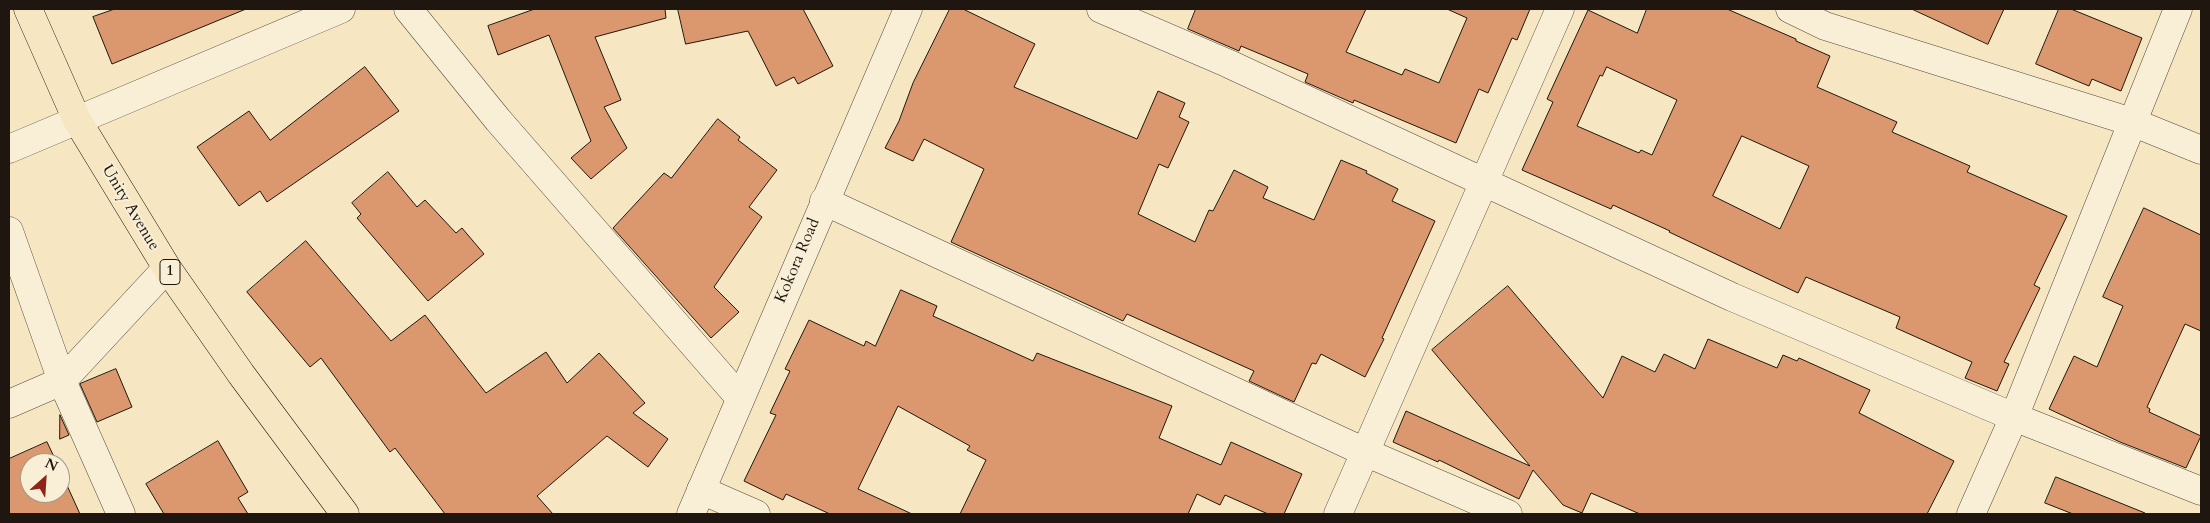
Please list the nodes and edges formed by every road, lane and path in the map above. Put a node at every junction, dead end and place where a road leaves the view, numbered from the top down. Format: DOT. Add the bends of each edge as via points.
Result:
graph roads {
  1 [pos="28,9"];
  2 [pos="341,9"];
  3 [pos="408,9"];
  4 [pos="908,9"];
  5 [pos="1101,9"];
  6 [pos="1560,9"];
  7 [pos="1790,9"];
  8 [pos="2178,9"];
  9 [pos="77,120"];
  10 [pos="2132,122"];
  11 [pos="9,149"];
  12 [pos="2201,150"];
  13 [pos="1484,181"];
  14 [pos="824,201"];
  15 [pos="9,231"];
  16 [pos="167,268"];
  17 [pos="62,381"];
  18 [pos="740,398"];
  19 [pos="9,404"];
  20 [pos="2014,417"];
  21 [pos="1367,453"];
  22 [pos="2201,491"];
  23 [pos="696,502"];
  24 [pos="121,514"];
  25 [pos="345,514"];
  26 [pos="756,514"];
  27 [pos="1338,514"];
  28 [pos="1508,514"];
  29 [pos="1971,514"];
  1 -- 9 [label="main road, Unity Avenue / 1"];
  2 -- 9 [label="street"];
  3 -- 18 [label="street" via="498,120"];
  4 -- 14 [label="street, Kokora Road"];
  5 -- 13 [label="street"];
  6 -- 13 [label="street"];
  7 -- 10 [label="street" via="1825,26"];
  8 -- 10 [label="street"];
  9 -- 11 [label="street"];
  9 -- 16 [label="main road, Unity Avenue / 1"];
  10 -- 12 [label="street"];
  10 -- 20 [label="street"];
  13 -- 20 [label="street" via="1732,297"];
  13 -- 21 [label="street"];
  14 -- 18 [label="street, Kokora Road"];
  14 -- 21 [label="street"];
  15 -- 17 [label="street"];
  16 -- 17 [label="street"];
  16 -- 25 [label="main road, Unity Avenue / 1"];
  17 -- 19 [label="street"];
  17 -- 24 [label="street"];
  18 -- 23 [label="street, Kokora Road"];
  20 -- 22 [label="street"];
  20 -- 29 [label="street"];
  21 -- 27 [label="street"];
  21 -- 28 [label="street"];
  23 -- 26 [label="street"];
}
